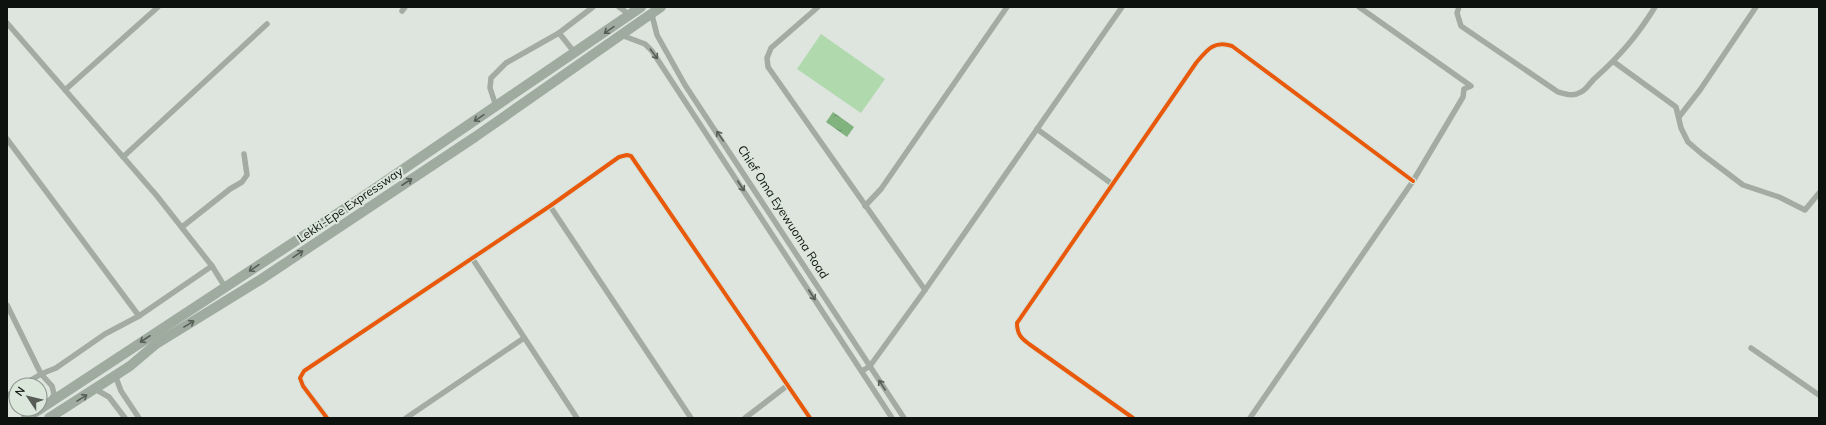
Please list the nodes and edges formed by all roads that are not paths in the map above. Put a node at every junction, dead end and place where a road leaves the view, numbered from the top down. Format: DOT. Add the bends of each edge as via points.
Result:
graph roads {
  1 [pos="158,7"];
  2 [pos="593,7"];
  3 [pos="619,7"];
  4 [pos="641,7"];
  5 [pos="662,7"];
  6 [pos="818,7"];
  7 [pos="1007,7"];
  8 [pos="1122,7"];
  9 [pos="1359,7"];
  10 [pos="1459,7"];
  11 [pos="1656,7"];
  12 [pos="1756,7"];
  13 [pos="652,14"];
  14 [pos="630,15"];
  15 [pos="7,23"];
  16 [pos="267,24"];
  17 [pos="559,33"];
  18 [pos="621,35"];
  19 [pos="575,54"];
  20 [pos="1614,62"];
  21 [pos="65,90"];
  22 [pos="496,106"];
  23 [pos="1679,117"];
  24 [pos="1037,130"];
  25 [pos="7,139"];
  26 [pos="244,154"];
  27 [pos="123,157"];
  28 [pos="1413,181"];
  29 [pos="1112,184"];
  30 [pos="379,186"];
  31 [pos="1819,193"];
  32 [pos="386,196"];
  33 [pos="550,206"];
  34 [pos="865,206"];
  35 [pos="182,226"];
  36 [pos="472,258"];
  37 [pos="212,266"];
  38 [pos="225,287"];
  39 [pos="925,290"];
  40 [pos="7,305"];
  41 [pos="139,316"];
  42 [pos="524,338"];
  43 [pos="1751,348"];
  44 [pos="870,366"];
  45 [pos="862,371"];
  46 [pos="41,374"];
  47 [pos="115,375"];
  48 [pos="36,377"];
  49 [pos="788,385"];
  50 [pos="95,389"];
  51 [pos="1819,395"];
  52 [pos="50,402"];
  53 [pos="49,418"];
  54 [pos="125,418"];
  55 [pos="139,418"];
  56 [pos="327,418"];
  57 [pos="406,418"];
  58 [pos="577,418"];
  59 [pos="691,418"];
  60 [pos="745,418"];
  61 [pos="810,418"];
  62 [pos="892,418"];
  63 [pos="904,418"];
  64 [pos="1133,418"];
  65 [pos="1250,418"];
  1 -- 21 [label="street"];
  2 -- 17 [label="street"];
  3 -- 14 [label="street"];
  4 -- 14 [label="highway, Lekki-Epe Expressway"];
  5 -- 13 [label="highway, Lekki-Epe Expressway"];
  6 -- 34 [label="street" via="771,48 767,58 768,66"];
  7 -- 34 [label="street" via="881,189"];
  8 -- 24 [label="street"];
  9 -- 28 [label="street" via="1471,86 1464,89 1463,97"];
  10 -- 20 [label="street" via="1457,13 1461,26 1558,92 1571,96 1582,92"];
  11 -- 20 [label="street" via="1642,29"];
  12 -- 23 [label="street"];
  13 -- 18 [label="highway, Lekki-Epe Expressway"];
  44 -- 13 [label="street, Chief Oma Eyewuoma Road, one-way" via="686,85 657,35"];
  14 -- 19 [label="highway, Lekki-Epe Expressway, one-way"];
  15 -- 21 [label="street"];
  16 -- 27 [label="street"];
  17 -- 19 [label="street"];
  17 -- 22 [label="street" via="506,63 491,78 490,88"];
  32 -- 18 [label="highway, Lekki-Epe Expressway, one-way"];
  18 -- 45 [label="street, Chief Oma Eyewuoma Road, one-way" via="645,44 652,51"];
  19 -- 22 [label="highway, Lekki-Epe Expressway"];
  20 -- 23 [label="street" via="1676,107"];
  21 -- 27 [label="street"];
  22 -- 30 [label="highway, Lekki-Epe Expressway, one-way"];
  23 -- 31 [label="street" via="1688,142 1743,185 1780,197 1805,210"];
  24 -- 29 [label="street"];
  24 -- 39 [label="street"];
  25 -- 41 [label="street"];
  26 -- 35 [label="street" via="247,175 242,182"];
  27 -- 35 [label="street"];
  28 -- 29 [label="street" via="1232,46 1224,43 1216,44 1196,63"];
  28 -- 65 [label="street"];
  29 -- 64 [label="street" via="1023,313 1017,324 1017,331 1029,344"];
  30 -- 32 [label="highway"];
  30 -- 38 [label="highway, Lekki-Epe Expressway, one-way"];
  47 -- 32 [label="highway, Lekki-Epe Expressway, one-way" via="156,344 260,280"];
  33 -- 36 [label="street"];
  33 -- 49 [label="street" via="619,157 631,156"];
  33 -- 59 [label="street"];
  34 -- 39 [label="street"];
  35 -- 37 [label="street"];
  36 -- 42 [label="street"];
  36 -- 56 [label="street" via="304,371 300,378 303,386"];
  37 -- 38 [label="street"];
  37 -- 41 [label="street"];
  38 -- 52 [label="highway, Lekki-Epe Expressway, one-way"];
  39 -- 44 [label="street"];
  40 -- 46 [label="street"];
  41 -- 46 [label="street" via="106,334 56,368"];
  42 -- 57 [label="street"];
  42 -- 58 [label="street"];
  43 -- 51 [label="street"];
  44 -- 45 [label="street"];
  63 -- 44 [label="street, Chief Oma Eyewuoma Road, one-way"];
  45 -- 62 [label="street, Chief Oma Eyewuoma Road"];
  46 -- 48 [label="street"];
  46 -- 52 [label="street" via="52,386 54,394"];
  47 -- 50 [label="highway, Lekki-Epe Expressway"];
  47 -- 55 [label="street" via="121,391"];
  49 -- 60 [label="street"];
  49 -- 61 [label="street"];
  53 -- 50 [label="highway, Lekki-Epe Expressway, one-way"];
  50 -- 54 [label="street" via="109,397"];
}
